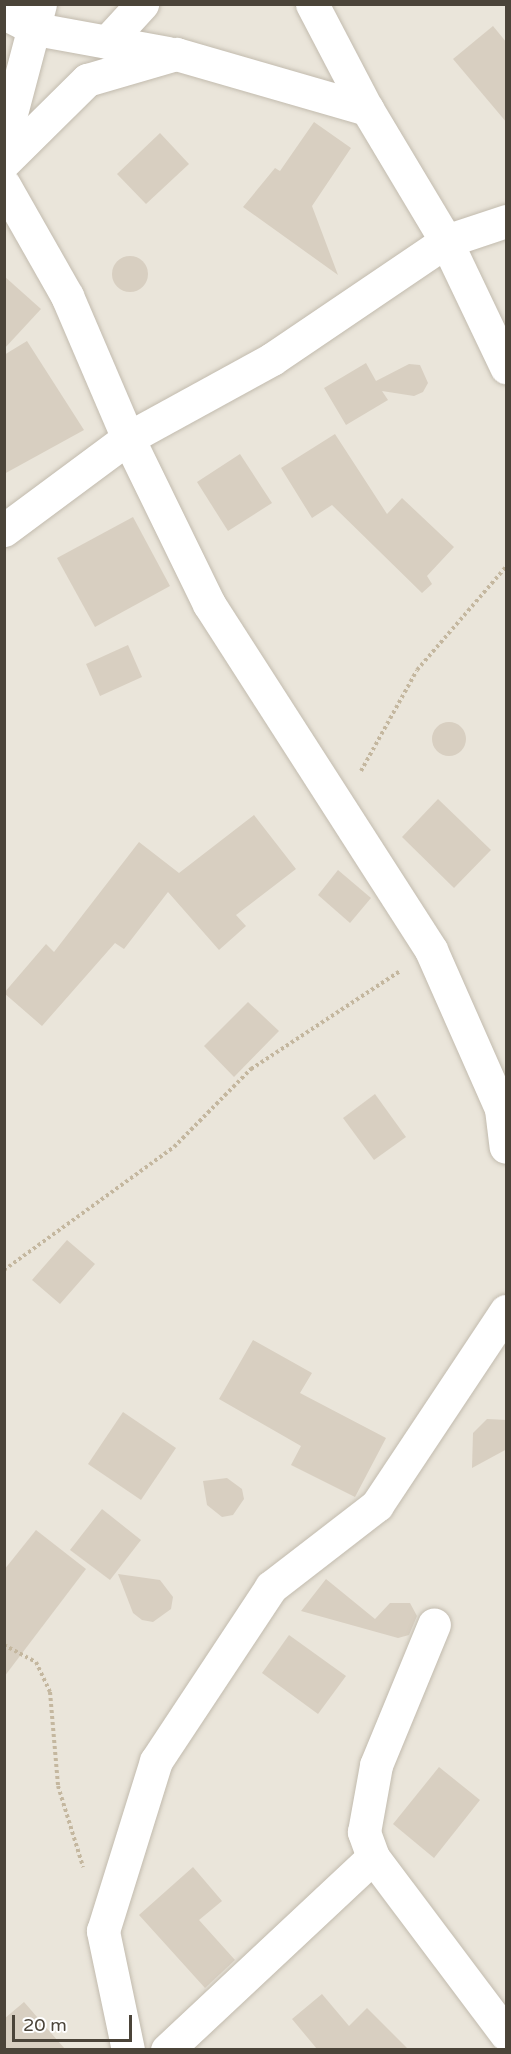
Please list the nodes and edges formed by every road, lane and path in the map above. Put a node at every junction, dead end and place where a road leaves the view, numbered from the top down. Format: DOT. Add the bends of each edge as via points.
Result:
graph roads {
  1 [pos="142,4"];
  2 [pos="312,4"];
  3 [pos="4,13"];
  4 [pos="38,17"];
  5 [pos="107,42"];
  6 [pos="176,54"];
  7 [pos="367,109"];
  8 [pos="4,140"];
  9 [pos="4,162"];
  10 [pos="4,185"];
  11 [pos="507,221"];
  12 [pos="446,241"];
  13 [pos="507,367"];
  14 [pos="128,438"];
  15 [pos="4,530"];
  16 [pos="507,567"];
  17 [pos="340,808"];
  18 [pos="431,950"];
  19 [pos="507,1147"];
  20 [pos="4,1269"];
  21 [pos="507,1311"];
  22 [pos="434,1624"];
  23 [pos="4,1645"];
  24 [pos="373,1857"];
  25 [pos="86,1875"];
  26 [pos="507,2034"];
  27 [pos="128,2049"];
  28 [pos="167,2049"];
  1 -- 5 [label="street"];
  2 -- 7 [label="street"];
  3 -- 4 [label="street"];
  4 -- 5 [label="street"];
  4 -- 8 [label="street"];
  5 -- 6 [label="street"];
  6 -- 7 [label="street"];
  6 -- 9 [label="street" via="87,80"];
  7 -- 12 [label="street"];
  10 -- 14 [label="street" via="67,296"];
  11 -- 12 [label="street"];
  12 -- 13 [label="street"];
  12 -- 14 [label="street" via="272,359"];
  14 -- 15 [label="street"];
  14 -- 17 [label="street" via="209,604"];
  16 -- 17 [label="path" via="417,670"];
  17 -- 18 [label="street"];
  18 -- 19 [label="street" via="501,1109"];
  18 -- 20 [label="path" via="251,1069 174,1147"];
  21 -- 27 [label="street" via="377,1505 271,1587 156,1761 103,1931"];
  22 -- 24 [label="street" via="376,1765 364,1832"];
  23 -- 25 [label="path" via="36,1662 50,1692 58,1786"];
  24 -- 26 [label="street"];
  24 -- 28 [label="street"];
}
